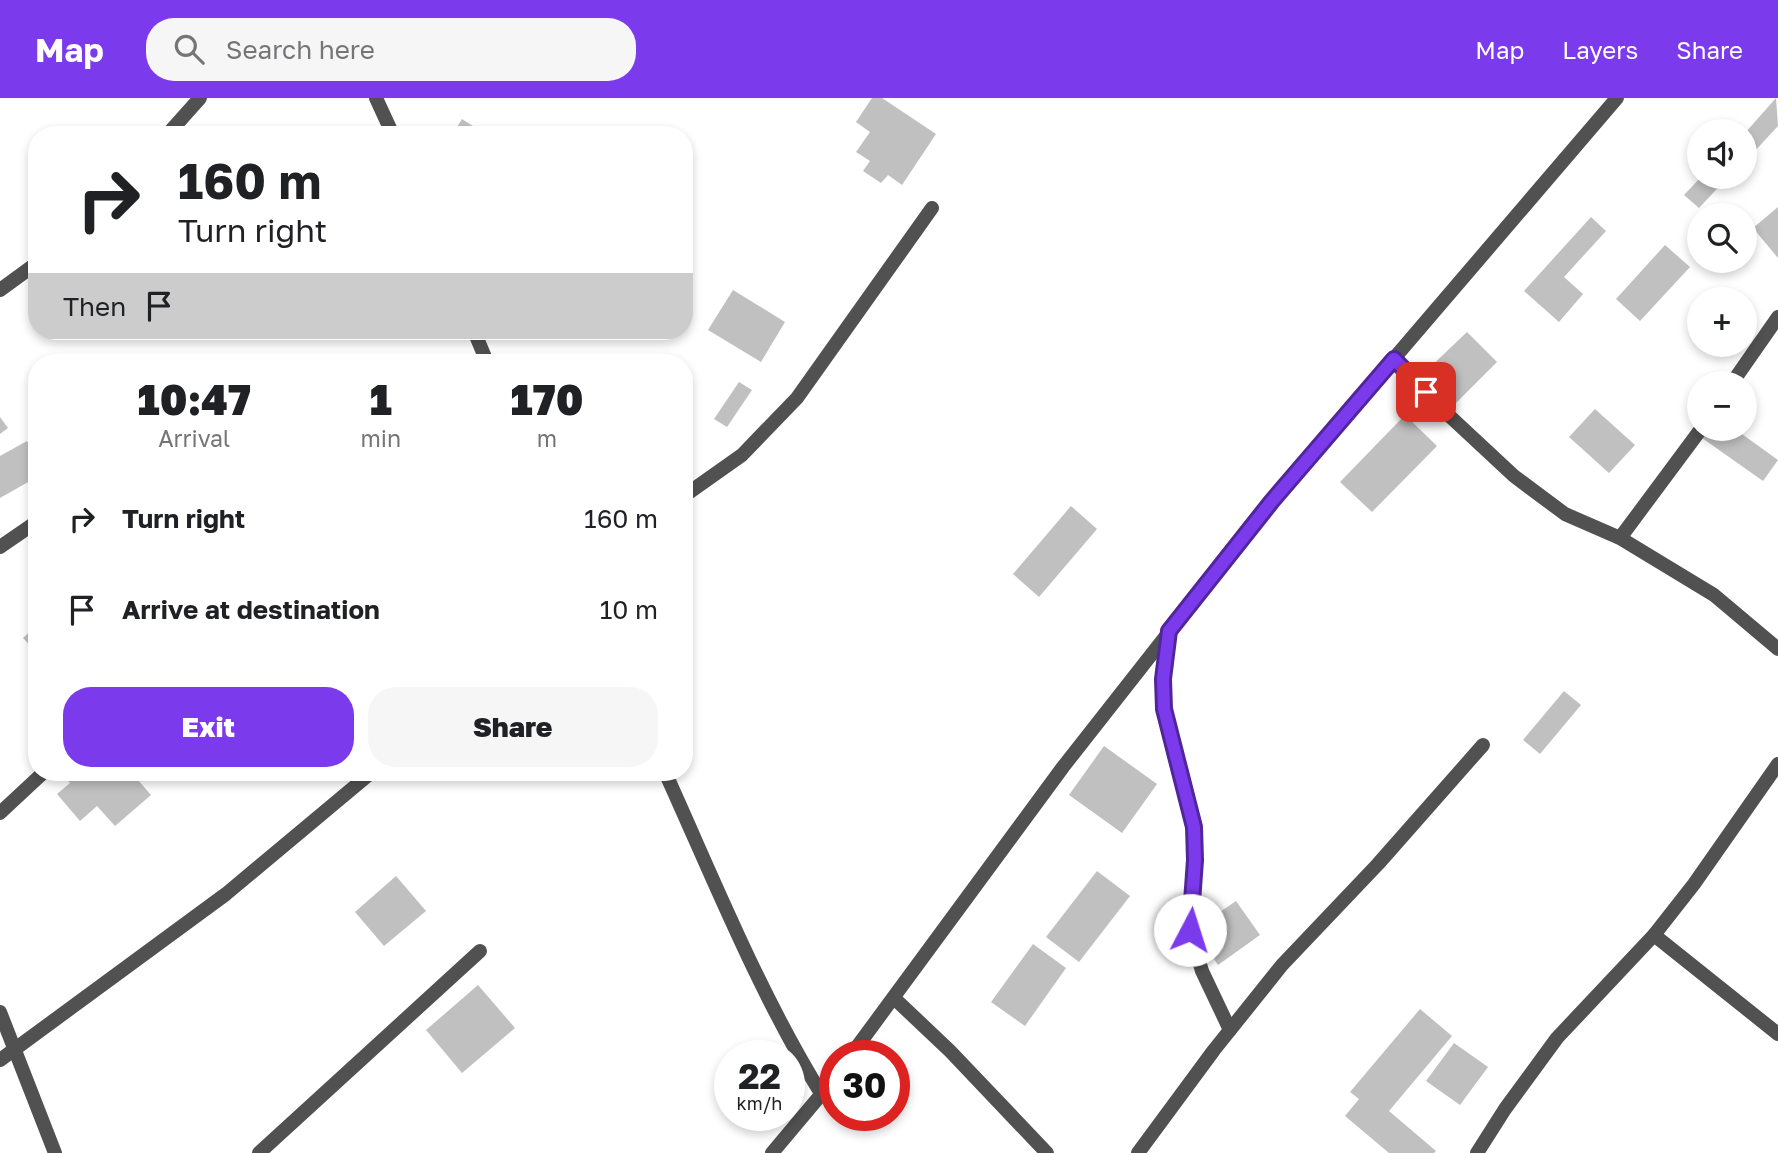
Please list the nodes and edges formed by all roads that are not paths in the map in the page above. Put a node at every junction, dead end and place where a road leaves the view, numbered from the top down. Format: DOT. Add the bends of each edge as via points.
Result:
graph roads {
  1 [pos="200,98"];
  2 [pos="376,98"];
  3 [pos="1617,98"];
  4 [pos="175,126"];
  5 [pos="389,126"];
  6 [pos="932,208"];
  7 [pos="28,269"];
  8 [pos="0,290"];
  9 [pos="1778,317"];
  10 [pos="1394,359"];
  11 [pos="1740,371"];
  12 [pos="1692,441"];
  13 [pos="693,490"];
  14 [pos="28,528"];
  15 [pos="1620,538"];
  16 [pos="0,547"];
  17 [pos="1169,631"];
  18 [pos="1778,649"];
  19 [pos="1483,745"];
  20 [pos="1778,764"];
  21 [pos="34,781"];
  22 [pos="361,781"];
  23 [pos="670,781"];
  24 [pos="0,813"];
  25 [pos="1654,935"];
  26 [pos="480,951"];
  27 [pos="894,998"];
  28 [pos="0,1013"];
  29 [pos="1230,1030"];
  30 [pos="1778,1034"];
  31 [pos="862,1040"];
  32 [pos="14,1052"];
  33 [pos="0,1060"];
  34 [pos="819,1090"];
  35 [pos="819,1098"];
  36 [pos="55,1153"];
  37 [pos="259,1153"];
  38 [pos="772,1153"];
  39 [pos="1047,1153"];
  40 [pos="1138,1153"];
  41 [pos="1478,1153"];
  1 -- 4 [label="street"];
  2 -- 5 [label="street"];
  3 -- 10 [label="street"];
  6 -- 13 [label="street" via="797,398 742,455"];
  7 -- 8 [label="street"];
  9 -- 11 [label="street"];
  10 -- 15 [label="street" via="1514,476 1564,514"];
  10 -- 17 [label="street"];
  12 -- 15 [label="street"];
  14 -- 16 [label="street"];
  15 -- 18 [label="street" via="1714,595"];
  17 -- 27 [label="street"];
  17 -- 29 [label="street" via="1164,709 1194,827 1190,930 1202,971"];
  19 -- 29 [label="street" via="1282,965"];
  20 -- 25 [label="street"];
  21 -- 24 [label="street"];
  22 -- 32 [label="street" via="226,894"];
  23 -- 34 [label="street" via="773,1006"];
  25 -- 30 [label="street"];
  25 -- 41 [label="street" via="1557,1038"];
  26 -- 37 [label="street"];
  27 -- 31 [label="street"];
  27 -- 39 [label="street"];
  28 -- 32 [label="street"];
  29 -- 40 [label="street"];
  32 -- 33 [label="street"];
  32 -- 36 [label="street"];
  35 -- 38 [label="street"];
}
